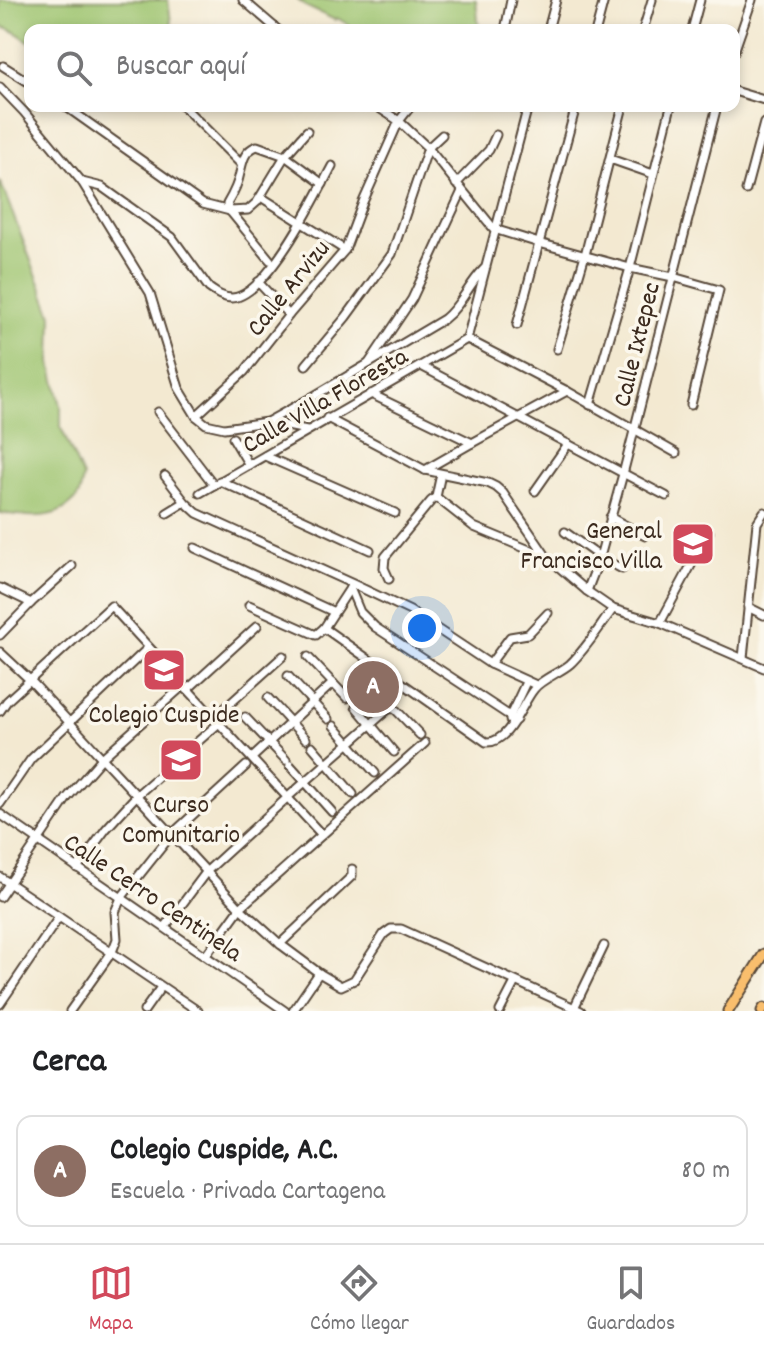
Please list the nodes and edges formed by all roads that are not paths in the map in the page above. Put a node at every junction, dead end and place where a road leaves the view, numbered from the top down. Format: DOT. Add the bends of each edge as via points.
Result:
graph roads {
  1 [pos="243,0"];
  2 [pos="511,0"];
  3 [pos="556,0"];
  4 [pos="604,0"];
  5 [pos="652,0"];
  6 [pos="700,0"];
  7 [pos="752,0"];
  8 [pos="271,24"];
  9 [pos="506,24"];
  10 [pos="550,24"];
  11 [pos="598,24"];
  12 [pos="645,24"];
  13 [pos="694,24"];
  14 [pos="740,35"];
  15 [pos="3,66"];
  16 [pos="24,79"];
  17 [pos="0,87"];
  18 [pos="740,93"];
  19 [pos="764,100"];
  20 [pos="24,112"];
  21 [pos="73,112"];
  22 [pos="189,112"];
  23 [pos="385,112"];
  24 [pos="406,112"];
  25 [pos="526,112"];
  26 [pos="574,112"];
  27 [pos="622,112"];
  28 [pos="669,112"];
  29 [pos="715,112"];
  30 [pos="399,121"];
  31 [pos="764,123"];
  32 [pos="307,131"];
  33 [pos="442,135"];
  34 [pos="496,135"];
  35 [pos="428,148"];
  36 [pos="285,156"];
  37 [pos="610,159"];
  38 [pos="241,164"];
  39 [pos="332,166"];
  40 [pos="653,174"];
  41 [pos="82,182"];
  42 [pos="323,184"];
  43 [pos="456,184"];
  44 [pos="746,190"];
  45 [pos="462,191"];
  46 [pos="261,197"];
  47 [pos="230,211"];
  48 [pos="302,222"];
  49 [pos="494,229"];
  50 [pos="539,243"];
  51 [pos="345,250"];
  52 [pos="585,255"];
  53 [pos="270,260"];
  54 [pos="630,268"];
  55 [pos="484,269"];
  56 [pos="673,277"];
  57 [pos="258,282"];
  58 [pos="289,315"];
  59 [pos="517,325"];
  60 [pos="467,339"];
  61 [pos="557,349"];
  62 [pos="306,365"];
  63 [pos="368,365"];
  64 [pos="421,366"];
  65 [pos="567,391"];
  66 [pos="371,394"];
  67 [pos="590,405"];
  68 [pos="691,405"];
  69 [pos="158,412"];
  70 [pos="196,416"];
  71 [pos="327,418"];
  72 [pos="520,418"];
  73 [pos="267,422"];
  74 [pos="307,430"];
  75 [pos="634,430"];
  76 [pos="233,438"];
  77 [pos="472,443"];
  78 [pos="568,444"];
  79 [pos="676,453"];
  80 [pos="265,456"];
  81 [pos="249,465"];
  82 [pos="425,470"];
  83 [pos="441,474"];
  84 [pos="623,474"];
  85 [pos="165,476"];
  86 [pos="217,483"];
  87 [pos="535,491"];
  88 [pos="200,493"];
  89 [pos="666,496"];
  90 [pos="436,497"];
  91 [pos="185,502"];
  92 [pos="763,512"];
  93 [pos="167,513"];
  94 [pos="395,513"];
  95 [pos="610,517"];
  96 [pos="565,532"];
  97 [pos="709,532"];
  98 [pos="645,536"];
  99 [pos="195,548"];
  100 [pos="370,550"];
  101 [pos="546,556"];
  102 [pos="600,557"];
  103 [pos="72,566"];
  104 [pos="622,569"];
  105 [pos="389,579"];
  106 [pos="352,586"];
  107 [pos="0,588"];
  108 [pos="587,591"];
  109 [pos="31,603"];
  110 [pos="249,605"];
  111 [pos="748,607"];
  112 [pos="613,609"];
  113 [pos="334,612"];
  114 [pos="548,613"];
  115 [pos="764,615"];
  116 [pos="660,623"];
  117 [pos="257,626"];
  118 [pos="324,628"];
  119 [pos="0,635"];
  120 [pos="148,648"];
  121 [pos="0,652"];
  122 [pos="283,656"];
  123 [pos="308,657"];
  124 [pos="743,658"];
  125 [pos="490,664"];
  126 [pos="764,668"];
  127 [pos="288,676"];
  128 [pos="30,680"];
  129 [pos="526,682"];
  130 [pos="333,683"];
  131 [pos="536,685"];
  132 [pos="185,688"];
  133 [pos="268,698"];
  134 [pos="347,698"];
  135 [pos="311,703"];
  136 [pos="356,707"];
  137 [pos="0,711"];
  138 [pos="245,717"];
  139 [pos="328,719"];
  140 [pos="216,720"];
  141 [pos="512,721"];
  142 [pos="69,722"];
  143 [pos="290,722"];
  144 [pos="370,725"];
  145 [pos="334,726"];
  146 [pos="420,735"];
  147 [pos="306,739"];
  148 [pos="269,743"];
  149 [pos="425,743"];
  150 [pos="348,744"];
  151 [pos="312,746"];
  152 [pos="394,752"];
  153 [pos="102,758"];
  154 [pos="252,758"];
  155 [pos="326,764"];
  156 [pos="246,766"];
  157 [pos="375,773"];
  158 [pos="304,782"];
  159 [pos="353,794"];
  160 [pos="137,795"];
  161 [pos="288,797"];
  162 [pos="0,804"];
  163 [pos="332,812"];
  164 [pos="0,814"];
  165 [pos="172,834"];
  166 [pos="322,835"];
  167 [pos="37,841"];
  168 [pos="77,868"];
  169 [pos="352,869"];
  170 [pos="207,871"];
  171 [pos="0,877"];
  172 [pos="9,883"];
  173 [pos="0,897"];
  174 [pos="121,898"];
  175 [pos="240,908"];
  176 [pos="59,917"];
  177 [pos="165,927"];
  178 [pos="280,944"];
  179 [pos="604,946"];
  180 [pos="112,952"];
  181 [pos="764,954"];
  182 [pos="206,955"];
  183 [pos="761,965"];
  184 [pos="319,973"];
  185 [pos="515,982"];
  186 [pos="161,987"];
  187 [pos="0,1004"];
  188 [pos="578,1009"];
  189 [pos="70,1011"];
  190 [pos="144,1011"];
  191 [pos="198,1011"];
  192 [pos="285,1011"];
  193 [pos="293,1011"];
  194 [pos="500,1011"];
  195 [pos="728,1011"];
  1 -- 8 [label="street"];
  2 -- 9 [label="street"];
  3 -- 10 [label="street"];
  4 -- 11 [label="street"];
  5 -- 12 [label="street"];
  6 -- 13 [label="street"];
  7 -- 14 [label="street"];
  15 -- 16 [label="street"];
  17 -- 20 [label="street"];
  18 -- 19 [label="street"];
  20 -- 41 [label="street"];
  21 -- 47 [label="street" via="203,204"];
  22 -- 38 [label="street"];
  23 -- 30 [label="street"];
  24 -- 30 [label="street, Calle Arvizu"];
  25 -- 49 [label="street"];
  26 -- 50 [label="street"];
  27 -- 37 [label="street"];
  28 -- 40 [label="street"];
  29 -- 56 [label="street, Calle Ixtepec"];
  30 -- 35 [label="street"];
  30 -- 51 [label="street, Calle Arvizu"];
  31 -- 44 [label="street"];
  32 -- 36 [label="street"];
  33 -- 35 [label="street"];
  34 -- 43 [label="street" via="485,156"];
  35 -- 43 [label="street"];
  35 -- 62 [label="street" via="392,254"];
  36 -- 38 [label="street" via="257,146 247,151"];
  36 -- 42 [label="street"];
  36 -- 46 [label="street"];
  37 -- 40 [label="street"];
  37 -- 52 [label="street"];
  38 -- 47 [label="street" via="227,204"];
  39 -- 42 [label="street"];
  40 -- 54 [label="street"];
  41 -- 57 [label="street" via="102,187 172,237 217,294 236,297"];
  41 -- 70 [label="street" via="150,293 176,381"];
  42 -- 48 [label="street"];
  43 -- 45 [label="street"];
  45 -- 49 [label="street"];
  45 -- 63 [label="street" via="419,285"];
  46 -- 47 [label="street" via="248,210"];
  46 -- 48 [label="street"];
  47 -- 53 [label="street"];
  48 -- 51 [label="street"];
  48 -- 57 [label="street"];
  49 -- 50 [label="street"];
  49 -- 55 [label="street"];
  50 -- 52 [label="street"];
  50 -- 59 [label="street"];
  51 -- 58 [label="street, Calle Arvizu"];
  52 -- 54 [label="street"];
  52 -- 61 [label="street"];
  54 -- 56 [label="street"];
  54 -- 67 [label="street"];
  55 -- 60 [label="street"];
  55 -- 63 [label="street" via="455,311"];
  56 -- 68 [label="street" via="719,290"];
  56 -- 75 [label="street, Calle Ixtepec"];
  57 -- 58 [label="street"];
  58 -- 70 [label="street, Calle Arvizu" via="244,372"];
  60 -- 64 [label="street, Calle Villa Floresta"];
  60 -- 65 [label="street"];
  63 -- 73 [label="street"];
  64 -- 66 [label="street, Calle Villa Floresta"];
  64 -- 72 [label="street"];
  65 -- 67 [label="street"];
  65 -- 72 [label="street"];
  66 -- 71 [label="street, Calle Villa Floresta"];
  66 -- 77 [label="street"];
  67 -- 75 [label="street"];
  69 -- 86 [label="street"];
  70 -- 73 [label="street" via="216,427"];
  71 -- 74 [label="street, Calle Villa Floresta"];
  71 -- 82 [label="street"];
  72 -- 77 [label="street"];
  72 -- 78 [label="street"];
  73 -- 74 [label="street"];
  74 -- 80 [label="street, Calle Villa Floresta"];
  75 -- 79 [label="street"];
  75 -- 84 [label="street, Calle Ixtepec"];
  76 -- 81 [label="street"];
  77 -- 82 [label="street"];
  78 -- 84 [label="street"];
  78 -- 87 [label="street"];
  80 -- 81 [label="street, Calle Villa Floresta"];
  80 -- 94 [label="street"];
  81 -- 86 [label="street, Calle Villa Floresta"];
  82 -- 83 [label="street"];
  83 -- 90 [label="street"];
  83 -- 101 [label="street" via="496,487"];
  84 -- 89 [label="street"];
  84 -- 95 [label="street, Calle Ixtepec"];
  85 -- 91 [label="street"];
  86 -- 88 [label="street, Calle Villa Floresta"];
  86 -- 100 [label="street"];
  90 -- 101 [label="street" via="474,527"];
  90 -- 105 [label="street" via="385,557"];
  91 -- 93 [label="street"];
  91 -- 106 [label="street" via="197,513"];
  92 -- 111 [label="street" via="757,523"];
  95 -- 98 [label="street"];
  95 -- 102 [label="street, Calle Ixtepec"];
  96 -- 102 [label="street"];
  97 -- 116 [label="street"];
  99 -- 113 [label="street"];
  101 -- 108 [label="street"];
  102 -- 104 [label="street"];
  102 -- 108 [label="street, Calle Ixtepec"];
  103 -- 109 [label="street"];
  106 -- 113 [label="street"];
  106 -- 125 [label="street" via="410,611"];
  106 -- 141 [label="street" via="360,612 375,627"];
  107 -- 109 [label="street"];
  108 -- 112 [label="street"];
  109 -- 119 [label="street"];
  110 -- 118 [label="street" via="316,635"];
  111 -- 115 [label="street"];
  111 -- 124 [label="street"];
  112 -- 116 [label="street"];
  112 -- 131 [label="street" via="570,664"];
  113 -- 118 [label="street"];
  114 -- 125 [label="street" via="528,634 510,637"];
  116 -- 124 [label="street"];
  117 -- 132 [label="street"];
  118 -- 141 [label="street" via="486,742 498,741"];
  120 -- 128 [label="street" via="111,606"];
  120 -- 132 [label="street"];
  120 -- 142 [label="street"];
  121 -- 128 [label="street"];
  122 -- 140 [label="street"];
  123 -- 130 [label="street"];
  124 -- 126 [label="street"];
  125 -- 129 [label="street"];
  127 -- 135 [label="street"];
  128 -- 137 [label="street"];
  128 -- 142 [label="street"];
  129 -- 131 [label="street"];
  129 -- 141 [label="street"];
  130 -- 134 [label="street"];
  130 -- 135 [label="street"];
  131 -- 141 [label="street"];
  132 -- 140 [label="street"];
  132 -- 153 [label="street"];
  133 -- 143 [label="street"];
  135 -- 139 [label="street"];
  135 -- 143 [label="street"];
  136 -- 144 [label="street"];
  138 -- 148 [label="street"];
  140 -- 154 [label="street"];
  140 -- 160 [label="street"];
  142 -- 153 [label="street"];
  142 -- 162 [label="street" via="31,759"];
  143 -- 147 [label="street"];
  143 -- 148 [label="street"];
  144 -- 146 [label="street" via="391,708"];
  144 -- 150 [label="street"];
  144 -- 152 [label="street"];
  145 -- 150 [label="street"];
  148 -- 154 [label="street"];
  148 -- 158 [label="street"];
  149 -- 166 [label="street"];
  150 -- 155 [label="street"];
  150 -- 157 [label="street"];
  151 -- 155 [label="street"];
  153 -- 160 [label="street"];
  153 -- 167 [label="street"];
  154 -- 161 [label="street"];
  155 -- 158 [label="street"];
  155 -- 159 [label="street"];
  156 -- 165 [label="street"];
  158 -- 161 [label="street"];
  158 -- 163 [label="street"];
  160 -- 165 [label="street"];
  160 -- 168 [label="street"];
  161 -- 166 [label="street"];
  161 -- 170 [label="street"];
  164 -- 167 [label="street, Calle Cerro Centinela"];
  165 -- 170 [label="street"];
  165 -- 174 [label="street"];
  166 -- 175 [label="street"];
  167 -- 168 [label="street, Calle Cerro Centinela"];
  167 -- 172 [label="street"];
  168 -- 174 [label="street, Calle Cerro Centinela"];
  169 -- 178 [label="street" via="352,876"];
  170 -- 175 [label="street"];
  170 -- 177 [label="street"];
  171 -- 172 [label="street"];
  172 -- 173 [label="street"];
  172 -- 176 [label="street"];
  174 -- 177 [label="street, Calle Cerro Centinela"];
  174 -- 180 [label="street"];
  175 -- 178 [label="street"];
  175 -- 182 [label="street"];
  176 -- 180 [label="street"];
  176 -- 187 [label="street"];
  177 -- 182 [label="street, Calle Cerro Centinela"];
  178 -- 184 [label="street"];
  179 -- 188 [label="street"];
  180 -- 186 [label="street"];
  180 -- 189 [label="street"];
  181 -- 183 [label="main road"];
  182 -- 192 [label="street, Calle Cerro Centinela"];
  183 -- 195 [label="main road"];
  184 -- 185 [label="street" via="341,986 349,984 384,934 401,929"];
  184 -- 193 [label="street"];
  185 -- 188 [label="street"];
  185 -- 194 [label="street"];
  186 -- 190 [label="street"];
  186 -- 191 [label="street"];
}
